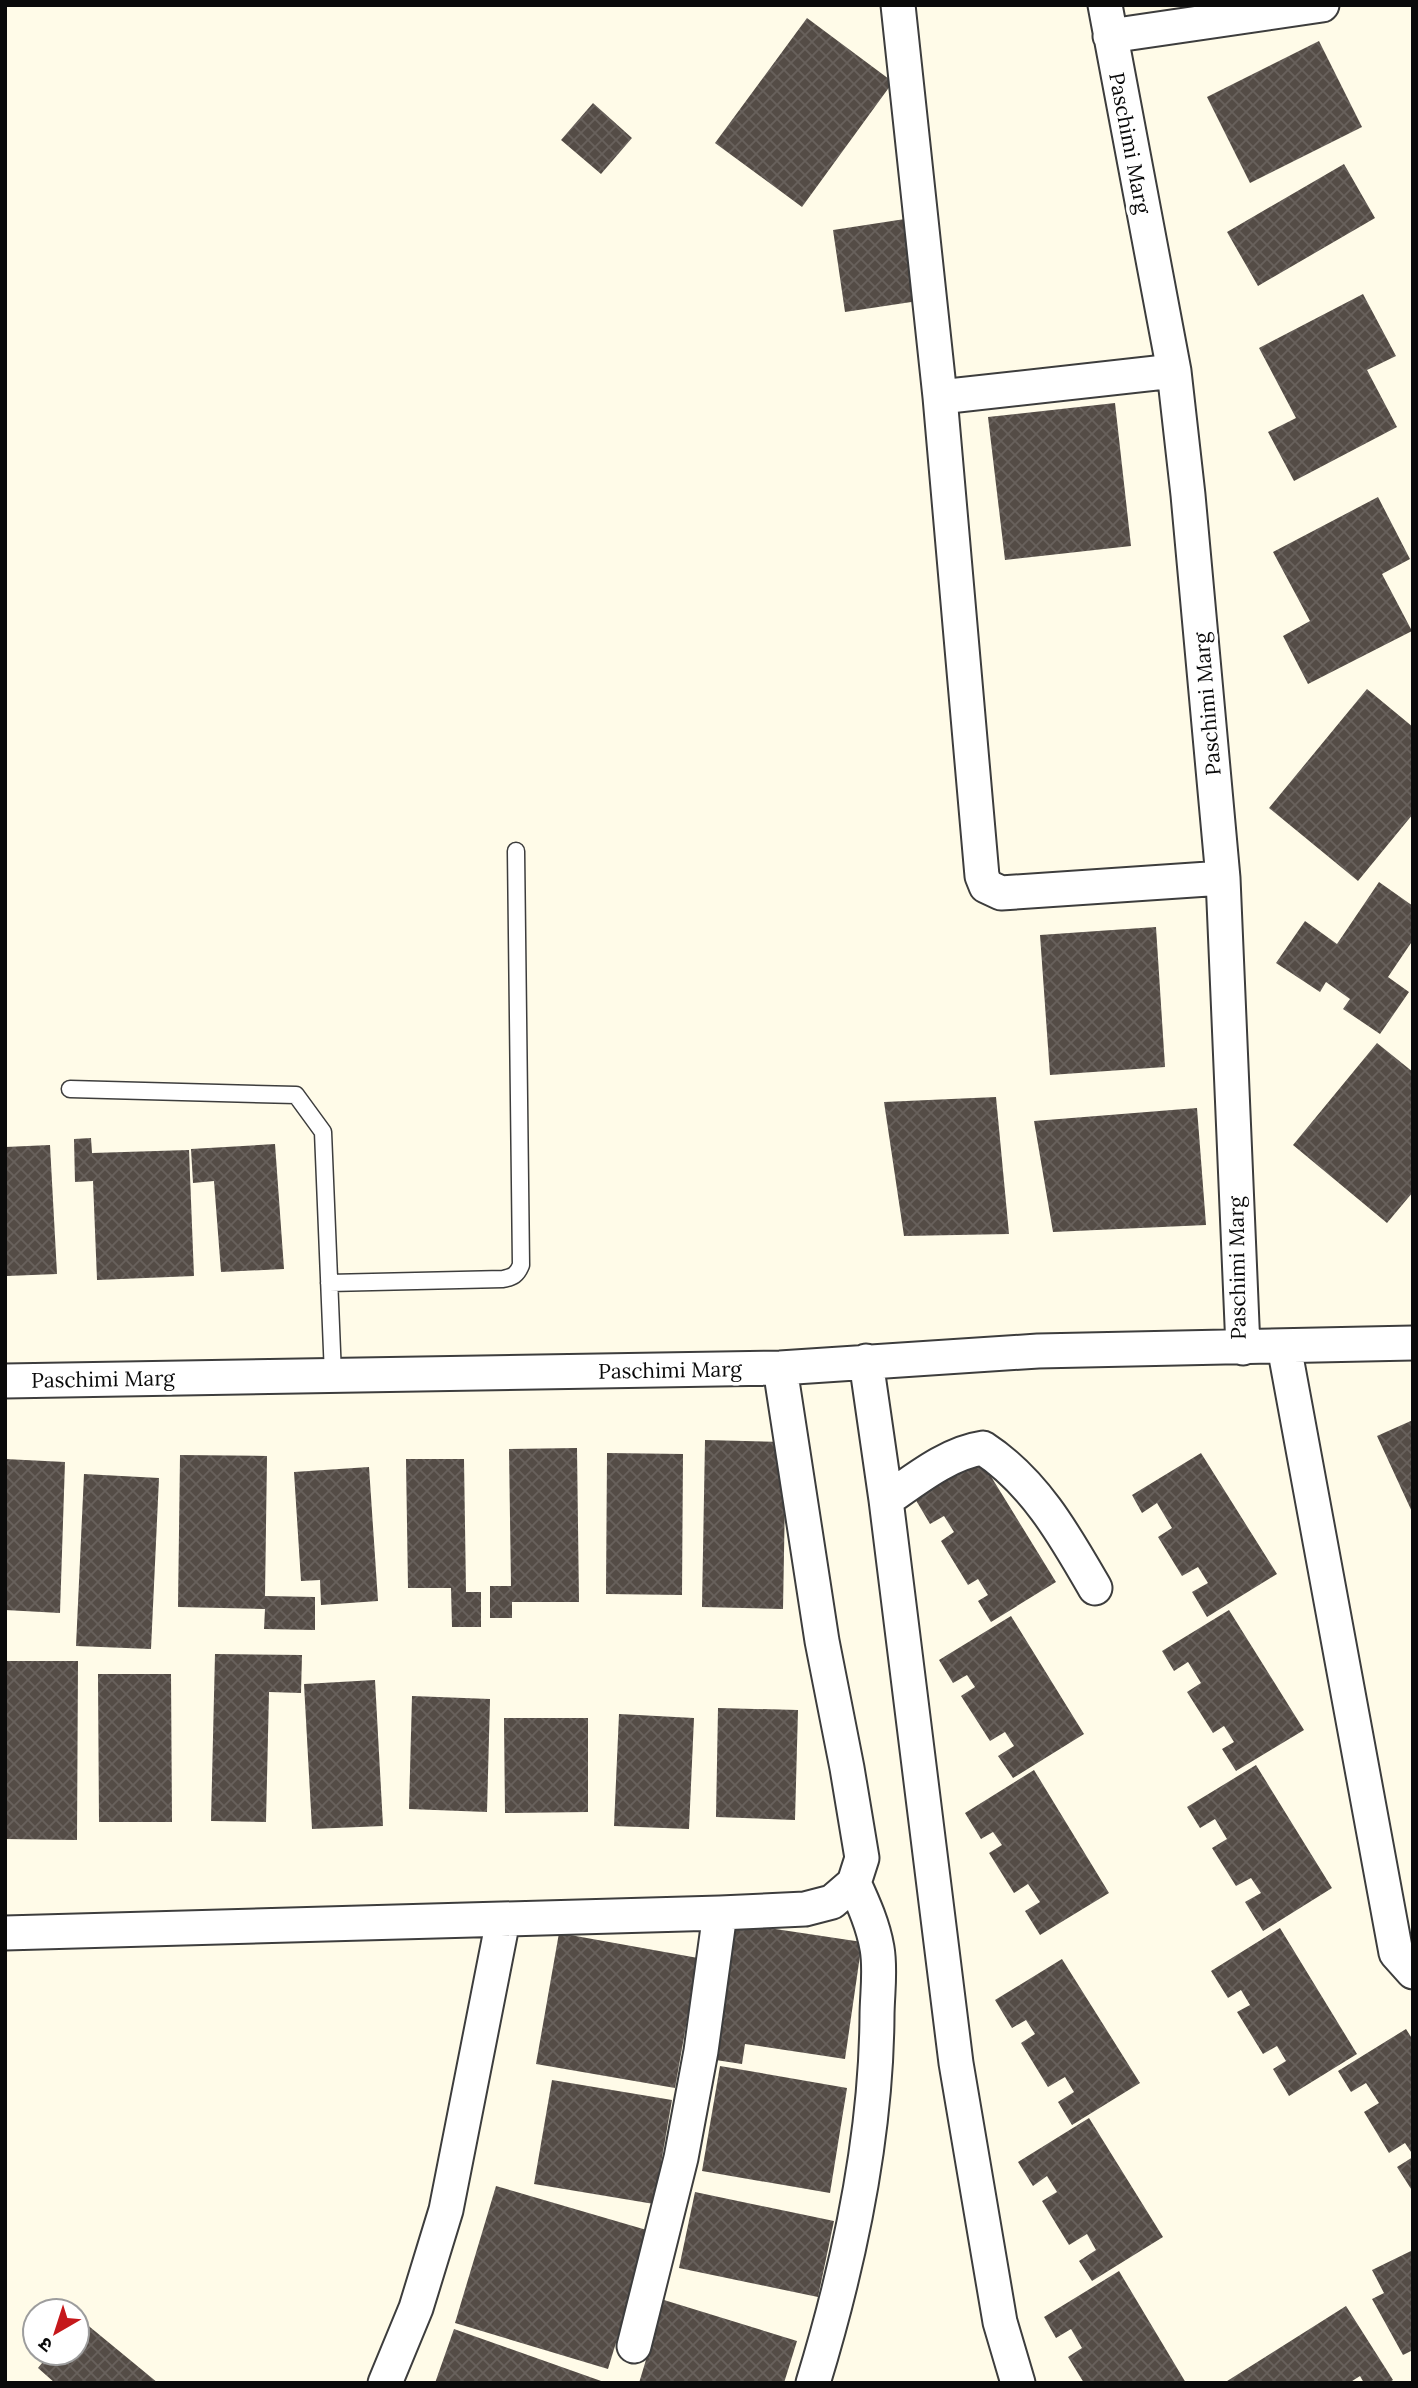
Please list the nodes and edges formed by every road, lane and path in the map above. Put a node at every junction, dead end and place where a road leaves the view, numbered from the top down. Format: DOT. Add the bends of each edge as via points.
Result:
graph roads {
  1 [pos="898,5"];
  2 [pos="1322,5"];
  3 [pos="1107,20"];
  4 [pos="1174,371"];
  5 [pos="940,397"];
  6 [pos="516,851"];
  7 [pos="1223,878"];
  8 [pos="70,1089"];
  9 [pos="329,1283"];
  10 [pos="1413,1343"];
  11 [pos="1284,1346"];
  12 [pos="1243,1348"];
  13 [pos="866,1361"];
  14 [pos="780,1368"];
  15 [pos="333,1375"];
  16 [pos="5,1381"];
  17 [pos="886,1500"];
  18 [pos="1095,1588"];
  19 [pos="854,1883"];
  20 [pos="720,1913"];
  21 [pos="503,1920"];
  22 [pos="5,1933"];
  23 [pos="1413,1972"];
  24 [pos="634,2346"];
  25 [pos="385,2383"];
  26 [pos="813,2383"];
  27 [pos="1018,2383"];
  1 -- 5 [label="street"];
  2 -- 3 [label="street"];
  3 -- 4 [label="street, Paschimi Marg"];
  4 -- 5 [label="street"];
  4 -- 7 [label="street, Paschimi Marg"];
  5 -- 7 [label="street" via="986,886 1001,893"];
  6 -- 9 [label="lane" via="518,1272 503,1279"];
  7 -- 12 [label="street, Paschimi Marg"];
  8 -- 9 [label="lane" via="296,1095 323,1132"];
  9 -- 15 [label="lane"];
  10 -- 11 [label="street"];
  11 -- 12 [label="street"];
  11 -- 23 [label="street" via="1396,1953"];
  12 -- 13 [label="street, Paschimi Marg" via="1038,1351"];
  13 -- 14 [label="street, Paschimi Marg"];
  13 -- 17 [label="street"];
  14 -- 15 [label="street, Paschimi Marg"];
  14 -- 19 [label="street" via="822,1641 858,1828 862,1858"];
  15 -- 16 [label="street, Paschimi Marg"];
  17 -- 18 [label="street" via="922,1475 969,1450 983,1448 1002,1461 1060,1526"];
  17 -- 27 [label="street" via="956,2063 1000,2322"];
  19 -- 20 [label="street" via="832,1902 805,1909"];
  19 -- 26 [label="street" via="872,1922 878,1951 877,2070 863,2178 835,2312"];
  20 -- 21 [label="street"];
  20 -- 24 [label="street" via="684,2146"];
  21 -- 22 [label="street"];
  21 -- 25 [label="street" via="446,2210 416,2308"];
}
